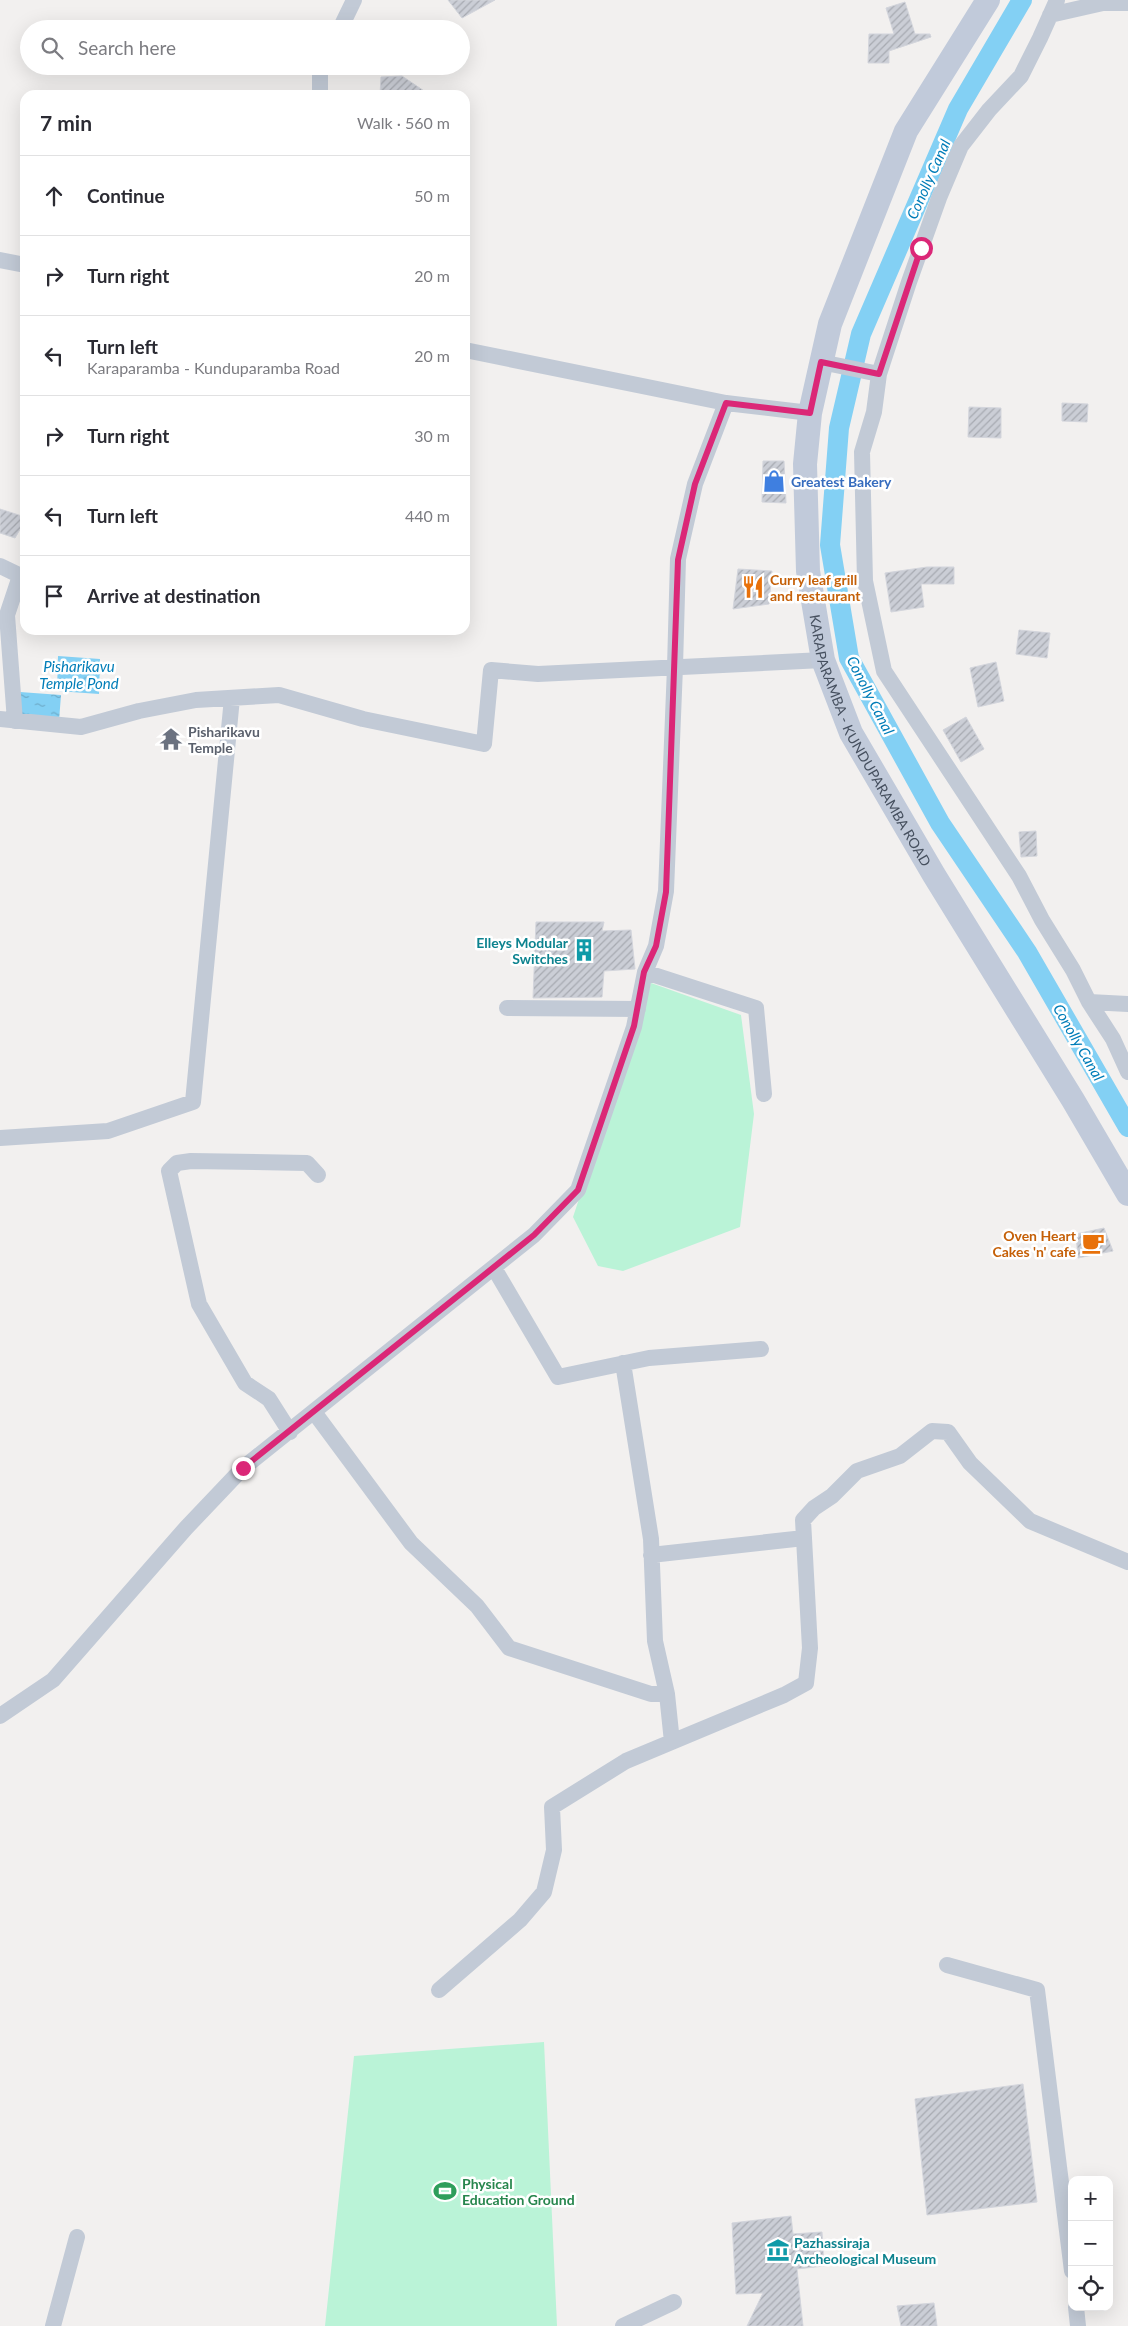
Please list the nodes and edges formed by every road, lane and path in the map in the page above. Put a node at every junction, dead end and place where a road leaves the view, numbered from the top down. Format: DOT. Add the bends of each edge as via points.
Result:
graph roads {
  1 [pos="354,0"];
  2 [pos="988,0"];
  3 [pos="1056,0"];
  4 [pos="1128,3"];
  5 [pos="1050,16"];
  6 [pos="344,20"];
  7 [pos="320,75"];
  8 [pos="320,90"];
  9 [pos="0,260"];
  10 [pos="20,264"];
  11 [pos="470,351"];
  12 [pos="821,362"];
  13 [pos="879,374"];
  14 [pos="726,403"];
  15 [pos="810,413"];
  16 [pos="0,566"];
  17 [pos="20,576"];
  18 [pos="20,582"];
  19 [pos="823,660"];
  20 [pos="675,667"];
  21 [pos="232,698"];
  22 [pos="7,720"];
  23 [pos="644,972"];
  24 [pos="1089,1002"];
  25 [pos="1128,1004"];
  26 [pos="507,1008"];
  27 [pos="638,1009"];
  28 [pos="1128,1072"];
  29 [pos="764,1094"];
  30 [pos="0,1138"];
  31 [pos="318,1175"];
  32 [pos="1128,1194"];
  33 [pos="494,1268"];
  34 [pos="762,1349"];
  35 [pos="623,1363"];
  36 [pos="314,1412"];
  37 [pos="290,1432"];
  38 [pos="804,1538"];
  39 [pos="651,1555"];
  40 [pos="1128,1562"];
  41 [pos="667,1694"];
  42 [pos="0,1716"];
  43 [pos="672,1742"];
  44 [pos="947,1965"];
  45 [pos="439,1990"];
  46 [pos="77,2237"];
  47 [pos="1071,2266"];
  48 [pos="674,2302"];
  49 [pos="1076,2311"];
  50 [pos="53,2326"];
  51 [pos="623,2326"];
  52 [pos="1078,2326"];
  1 -- 6 [label="street"];
  2 -- 12 [label="main road, KARAPARAMBA - KUNDUPARAMBA ROAD" via="906,131 830,324"];
  3 -- 5 [label="street"];
  4 -- 5 [label="street" via="1103,4"];
  5 -- 13 [label="street" via="1021,76 989,110 962,146 936,206"];
  7 -- 8 [label="street"];
  9 -- 10 [label="street"];
  11 -- 14 [label="street"];
  12 -- 13 [label="street"];
  12 -- 15 [label="main road, KARAPARAMBA - KUNDUPARAMBA ROAD"];
  13 -- 24 [label="street" via="874,412 862,452 865,581 884,671 1020,876"];
  14 -- 15 [label="street"];
  14 -- 20 [label="street" via="695,484 678,560"];
  15 -- 19 [label="main road, KARAPARAMBA - KUNDUPARAMBA ROAD" via="805,464 808,571"];
  16 -- 17 [label="street"];
  18 -- 22 [label="street" via="7,615"];
  19 -- 20 [label="street"];
  19 -- 32 [label="main road, KARAPARAMBA - KUNDUPARAMBA ROAD" via="851,733"];
  20 -- 21 [label="street" via="538,674 492,670 484,744 363,719 279,695"];
  20 -- 23 [label="street" via="666,892 656,946"];
  21 -- 22 [label="street" via="196,700 81,727"];
  21 -- 30 [label="street" via="193,1102 108,1131"];
  23 -- 27 [label="street"];
  23 -- 29 [label="street" via="756,1008"];
  24 -- 25 [label="street"];
  24 -- 28 [label="street" via="1113,1038"];
  26 -- 27 [label="street"];
  27 -- 33 [label="street" via="578,1190 534,1235"];
  31 -- 37 [label="street" via="307,1163 191,1161 177,1164 170,1171 199,1304 245,1382 269,1399"];
  33 -- 35 [label="street" via="558,1377"];
  33 -- 36 [label="street"];
  34 -- 35 [label="street"];
  35 -- 39 [label="street"];
  36 -- 37 [label="street"];
  36 -- 41 [label="street" via="411,1543 477,1606 509,1648 651,1694"];
  37 -- 42 [label="street" via="236,1475 53,1680"];
  38 -- 39 [label="street"];
  38 -- 40 [label="street" via="803,1520 857,1471 900,1456 932,1431 948,1432 970,1463 1030,1521"];
  38 -- 43 [label="street" via="810,1648 806,1683"];
  39 -- 41 [label="street" via="655,1641"];
  41 -- 43 [label="street"];
  43 -- 45 [label="street" via="626,1761 552,1808 554,1850 544,1892 520,1920"];
  44 -- 47 [label="street" via="1037,1990"];
  46 -- 50 [label="street"];
  48 -- 51 [label="street"];
  49 -- 52 [label="street"];
}
